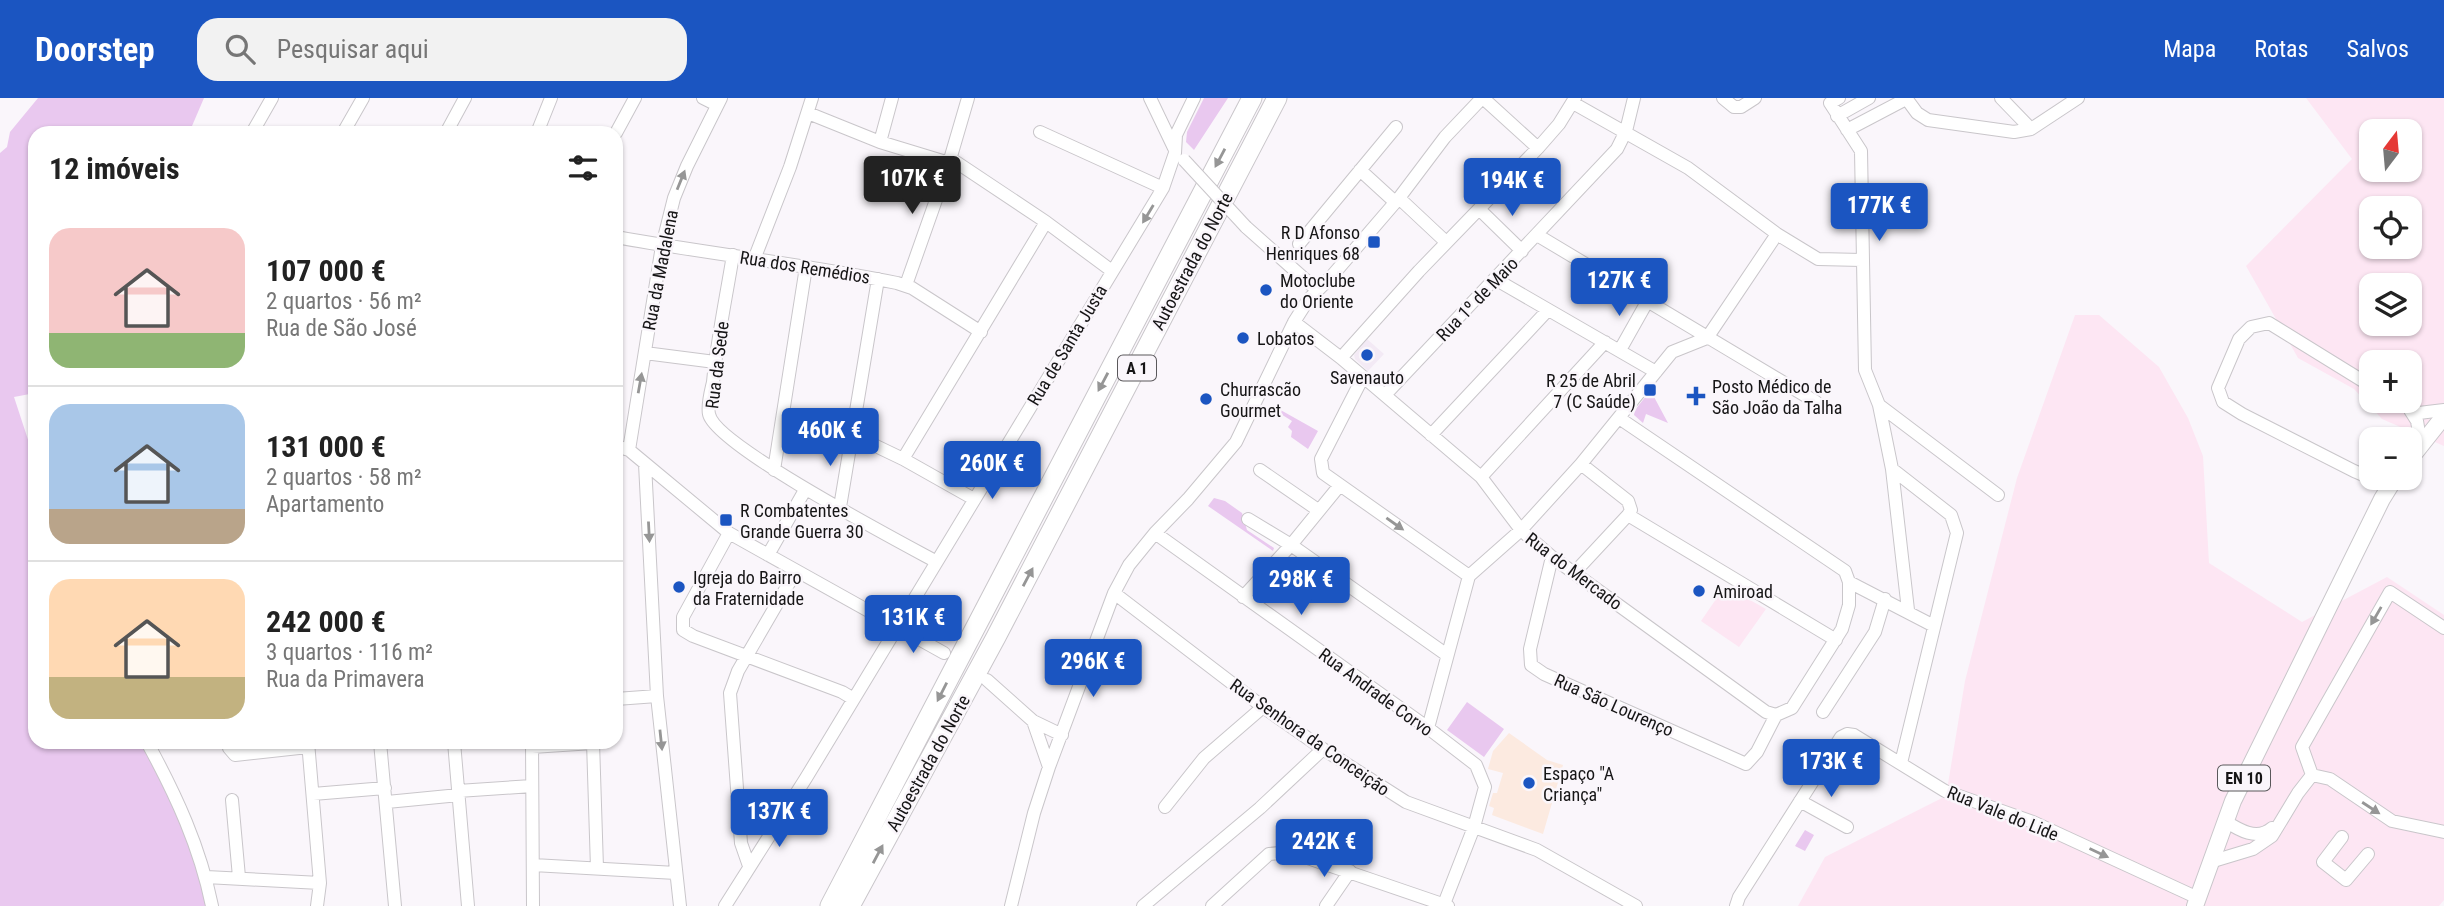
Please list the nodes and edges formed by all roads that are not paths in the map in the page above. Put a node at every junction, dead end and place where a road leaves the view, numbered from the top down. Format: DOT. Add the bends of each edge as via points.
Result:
graph roads {
  1 [pos="272,98"];
  2 [pos="363,98"];
  3 [pos="465,98"];
  4 [pos="551,98"];
  5 [pos="635,98"];
  6 [pos="703,98"];
  7 [pos="812,98"];
  8 [pos="892,98"];
  9 [pos="968,98"];
  10 [pos="1150,98"];
  11 [pos="1194,98"];
  12 [pos="1252,98"];
  13 [pos="1277,98"];
  14 [pos="1482,98"];
  15 [pos="1634,98"];
  16 [pos="1723,98"];
  17 [pos="1755,98"];
  18 [pos="1870,98"];
  19 [pos="2001,98"];
  20 [pos="2078,98"];
  21 [pos="1906,99"];
  22 [pos="1574,100"];
  23 [pos="1834,100"];
  24 [pos="719,102"];
  25 [pos="808,113"];
  26 [pos="1837,116"];
  27 [pos="257,126"];
  28 [pos="347,126"];
  29 [pos="450,126"];
  30 [pos="540,126"];
  31 [pos="620,126"];
  32 [pos="1396,127"];
  33 [pos="2031,129"];
  34 [pos="1847,130"];
  35 [pos="1626,131"];
  36 [pos="1040,132"];
  37 [pos="880,142"];
  38 [pos="1538,148"];
  39 [pos="1180,156"];
  40 [pos="950,161"];
  41 [pos="1360,170"];
  42 [pos="1163,188"];
  43 [pos="1397,200"];
  44 [pos="1479,209"];
  45 [pos="1046,222"];
  46 [pos="1777,234"];
  47 [pos="1537,235"];
  48 [pos="623,238"];
  49 [pos="1446,243"];
  50 [pos="1299,244"];
  51 [pos="662,246"];
  52 [pos="1522,251"];
  53 [pos="733,256"];
  54 [pos="755,257"];
  55 [pos="1862,260"];
  56 [pos="806,267"];
  57 [pos="1112,271"];
  58 [pos="878,279"];
  59 [pos="1495,279"];
  60 [pos="906,285"];
  61 [pos="1317,290"];
  62 [pos="1647,302"];
  63 [pos="1548,310"];
  64 [pos="1294,322"];
  65 [pos="981,332"];
  66 [pos="1707,338"];
  67 [pos="1605,342"];
  68 [pos="1620,350"];
  69 [pos="645,353"];
  70 [pos="1341,358"];
  71 [pos="715,362"];
  72 [pos="1656,372"];
  73 [pos="1363,377"];
  74 [pos="2359,379"];
  75 [pos="1385,395"];
  76 [pos="1816,402"];
  77 [pos="1879,405"];
  78 [pos="2444,410"];
  79 [pos="2417,413"];
  80 [pos="2444,416"];
  81 [pos="1619,418"];
  82 [pos="853,435"];
  83 [pos="1431,435"];
  84 [pos="623,444"];
  85 [pos="2422,444"];
  86 [pos="623,449"];
  87 [pos="903,459"];
  88 [pos="645,464"];
  89 [pos="1581,464"];
  90 [pos="1892,469"];
  91 [pos="774,470"];
  92 [pos="1260,470"];
  93 [pos="2359,473"];
  94 [pos="1481,477"];
  95 [pos="1340,485"];
  96 [pos="805,489"];
  97 [pos="2388,490"];
  98 [pos="1998,495"];
  99 [pos="974,499"];
  100 [pos="840,506"];
  101 [pos="1318,510"];
  102 [pos="1628,515"];
  103 [pos="1248,519"];
  104 [pos="1521,530"];
  105 [pos="729,533"];
  106 [pos="1155,533"];
  107 [pos="1291,545"];
  108 [pos="768,555"];
  109 [pos="1552,557"];
  110 [pos="935,561"];
  111 [pos="796,570"];
  112 [pos="1574,572"];
  113 [pos="1469,576"];
  114 [pos="1849,582"];
  115 [pos="1114,593"];
  116 [pos="1243,597"];
  117 [pos="1885,599"];
  118 [pos="1908,610"];
  119 [pos="1934,626"];
  120 [pos="897,627"];
  121 [pos="2444,628"];
  122 [pos="1836,640"];
  123 [pos="944,653"];
  124 [pos="1447,655"];
  125 [pos="746,656"];
  126 [pos="986,680"];
  127 [pos="657,696"];
  128 [pos="623,698"];
  129 [pos="852,698"];
  130 [pos="1263,707"];
  131 [pos="1823,712"];
  132 [pos="1776,715"];
  133 [pos="1032,721"];
  134 [pos="1428,729"];
  135 [pos="1062,734"];
  136 [pos="151,749"];
  137 [pos="230,749"];
  138 [pos="279,749"];
  139 [pos="308,749"];
  140 [pos="381,749"];
  141 [pos="455,749"];
  142 [pos="532,749"];
  143 [pos="593,749"];
  144 [pos="1323,749"];
  145 [pos="1901,763"];
  146 [pos="1049,767"];
  147 [pos="2312,775"];
  148 [pos="532,786"];
  149 [pos="385,788"];
  150 [pos="458,793"];
  151 [pos="313,794"];
  152 [pos="232,800"];
  153 [pos="387,802"];
  154 [pos="1800,802"];
  155 [pos="1165,807"];
  156 [pos="2285,815"];
  157 [pos="2225,821"];
  158 [pos="1474,827"];
  159 [pos="1847,827"];
  160 [pos="2444,832"];
  161 [pos="2342,837"];
  162 [pos="2368,855"];
  163 [pos="2210,862"];
  164 [pos="533,864"];
  165 [pos="749,866"];
  166 [pos="597,868"];
  167 [pos="1350,871"];
  168 [pos="676,873"];
  169 [pos="206,877"];
  170 [pos="239,877"];
  171 [pos="320,883"];
  172 [pos="1416,901"];
  173 [pos="2197,902"];
  174 [pos="1446,905"];
  175 [pos="212,906"];
  176 [pos="317,906"];
  177 [pos="395,906"];
  178 [pos="468,906"];
  179 [pos="533,906"];
  180 [pos="680,906"];
  181 [pos="725,906"];
  182 [pos="830,906"];
  183 [pos="850,906"];
  184 [pos="1011,906"];
  185 [pos="1143,906"];
  186 [pos="1212,906"];
  187 [pos="1326,906"];
  188 [pos="1636,906"];
  189 [pos="1736,906"];
  1 -- 27 [label="street"];
  2 -- 28 [label="street"];
  3 -- 29 [label="street"];
  4 -- 30 [label="street"];
  5 -- 31 [label="street"];
  6 -- 24 [label="street"];
  7 -- 25 [label="street"];
  8 -- 37 [label="street"];
  9 -- 40 [label="street"];
  10 -- 39 [label="street"];
  11 -- 39 [label="street, Rua de Santa Justa" via="1176,135"];
  12 -- 182 [label="highway, Autoestrada do Norte / A 1, one-way"];
  183 -- 13 [label="highway, Autoestrada do Norte / A 1, one-way"];
  14 -- 38 [label="street"];
  14 -- 43 [label="street"];
  15 -- 35 [label="street, Rua 1º de Maio"];
  16 -- 17 [label="street" via="1741,107"];
  18 -- 26 [label="street"];
  19 -- 33 [label="street"];
  20 -- 33 [label="street"];
  21 -- 33 [label="street" via="1928,120 2014,132"];
  21 -- 34 [label="street"];
  22 -- 35 [label="street"];
  22 -- 38 [label="street"];
  23 -- 26 [label="street"];
  51 -- 24 [label="street, Rua da Madalena, one-way" via="674,198"];
  25 -- 37 [label="street"];
  25 -- 54 [label="street"];
  26 -- 34 [label="street"];
  32 -- 41 [label="street"];
  34 -- 55 [label="street" via="1861,151"];
  35 -- 46 [label="street" via="1688,168"];
  35 -- 47 [label="street, Rua 1º de Maio" via="1617,149"];
  36 -- 42 [label="street"];
  37 -- 40 [label="street"];
  38 -- 44 [label="street"];
  39 -- 42 [label="street, Rua de Santa Justa"];
  39 -- 61 [label="street, bridge" via="1246,227"];
  40 -- 45 [label="street"];
  40 -- 60 [label="street"];
  41 -- 43 [label="street"];
  41 -- 50 [label="street"];
  42 -- 57 [label="street, Rua de Santa Justa, one-way"];
  43 -- 49 [label="street"];
  43 -- 61 [label="street"];
  44 -- 49 [label="street"];
  44 -- 52 [label="street"];
  45 -- 57 [label="street"];
  45 -- 65 [label="street"];
  46 -- 55 [label="street" via="1818,258"];
  46 -- 66 [label="street"];
  47 -- 52 [label="street, Rua 1º de Maio"];
  47 -- 62 [label="street"];
  48 -- 51 [label="street, Rua dos Remédios"];
  49 -- 70 [label="street"];
  51 -- 53 [label="street, Rua dos Remédios"];
  51 -- 69 [label="street, Rua da Madalena"];
  52 -- 59 [label="street, Rua 1º de Maio"];
  53 -- 54 [label="street, Rua dos Remédios"];
  53 -- 71 [label="street, Rua da Sede"];
  54 -- 56 [label="street, Rua dos Remédios"];
  55 -- 77 [label="street" via="1865,370"];
  56 -- 58 [label="street, Rua dos Remédios"];
  56 -- 91 [label="street"];
  57 -- 99 [label="street, Rua de Santa Justa"];
  58 -- 60 [label="street, Rua dos Remédios"];
  58 -- 82 [label="street"];
  59 -- 63 [label="street"];
  59 -- 75 [label="street, Rua 1º de Maio"];
  60 -- 65 [label="street, Rua dos Remédios"];
  61 -- 64 [label="street"];
  62 -- 66 [label="street"];
  62 -- 68 [label="street"];
  63 -- 67 [label="street"];
  63 -- 83 [label="street"];
  64 -- 70 [label="street, Rua do Mercado"];
  64 -- 106 [label="street" via="1236,442"];
  65 -- 87 [label="street"];
  66 -- 72 [label="street" via="1672,352"];
  66 -- 76 [label="street"];
  67 -- 68 [label="street"];
  67 -- 94 [label="street"];
  68 -- 72 [label="street"];
  69 -- 71 [label="street"];
  84 -- 69 [label="street, Rua da Madalena, one-way"];
  70 -- 73 [label="street, Rua do Mercado"];
  71 -- 91 [label="street, Rua da Sede" via="709,414 716,426"];
  72 -- 81 [label="street"];
  73 -- 75 [label="street, Rua do Mercado"];
  73 -- 95 [label="street" via="1321,459 1323,473"];
  74 -- 93 [label="street" via="2269,323 2251,327 2239,339 2218,388 2223,402 2242,414"];
  75 -- 83 [label="street, Rua do Mercado"];
  77 -- 90 [label="street"];
  77 -- 98 [label="street"];
  78 -- 79 [label="street"];
  80 -- 85 [label="main road"];
  81 -- 89 [label="street"];
  81 -- 114 [label="street" via="1844,571"];
  82 -- 87 [label="street"];
  82 -- 100 [label="street"];
  83 -- 94 [label="street, Rua do Mercado"];
  86 -- 88 [label="street"];
  87 -- 99 [label="street"];
  88 -- 105 [label="street"];
  88 -- 127 [label="street, one-way"];
  89 -- 102 [label="street" via="1628,501"];
  89 -- 104 [label="street"];
  90 -- 118 [label="street"];
  90 -- 119 [label="street" via="1951,515 1957,533"];
  91 -- 96 [label="street, Rua da Sede"];
  92 -- 101 [label="street"];
  94 -- 104 [label="street, Rua do Mercado"];
  95 -- 101 [label="street"];
  95 -- 113 [label="street, one-way"];
  96 -- 100 [label="street, Rua da Sede"];
  96 -- 108 [label="street"];
  97 -- 157 [label="main road, EN 10"];
  99 -- 110 [label="street, Rua de Santa Justa"];
  100 -- 110 [label="street, Rua da Sede"];
  101 -- 107 [label="street"];
  102 -- 112 [label="street"];
  102 -- 122 [label="street"];
  103 -- 107 [label="street"];
  104 -- 109 [label="street, Rua do Mercado"];
  104 -- 113 [label="street"];
  105 -- 108 [label="street"];
  105 -- 125 [label="street" via="683,617 683,630"];
  106 -- 115 [label="street"];
  106 -- 116 [label="street, Rua Andrade Corvo"];
  107 -- 116 [label="street"];
  107 -- 124 [label="street"];
  108 -- 111 [label="street"];
  109 -- 112 [label="street, Rua do Mercado"];
  109 -- 132 [label="street, Rua São Lourenço" via="1530,649 1531,665 1746,764"];
  110 -- 120 [label="street, Rua de Santa Justa"];
  111 -- 120 [label="street"];
  111 -- 125 [label="street"];
  112 -- 132 [label="street, Rua do Mercado"];
  113 -- 124 [label="street"];
  114 -- 117 [label="street"];
  114 -- 122 [label="street" via="1849,606"];
  115 -- 130 [label="street, Rua Senhora da Conceição"];
  115 -- 135 [label="street"];
  116 -- 134 [label="street, Rua Andrade Corvo"];
  117 -- 118 [label="street"];
  117 -- 131 [label="street" via="1875,632"];
  118 -- 119 [label="street"];
  119 -- 145 [label="street"];
  120 -- 123 [label="street"];
  120 -- 129 [label="street, Rua de Santa Justa"];
  121 -- 147 [label="street, one-way" via="2390,592 2302,747"];
  122 -- 132 [label="street" via="1791,708"];
  124 -- 134 [label="street"];
  125 -- 129 [label="street"];
  125 -- 165 [label="street" via="730,693 741,843"];
  126 -- 133 [label="street"];
  127 -- 128 [label="street"];
  127 -- 168 [label="street, one-way"];
  129 -- 165 [label="street, Rua de Santa Justa"];
  130 -- 144 [label="street, Rua Senhora da Conceição"];
  130 -- 155 [label="street" via="1204,758"];
  133 -- 135 [label="street"];
  133 -- 146 [label="street"];
  134 -- 158 [label="street, Rua Andrade Corvo" via="1476,765 1485,787"];
  135 -- 146 [label="street"];
  136 -- 169 [label="street" via="182,807"];
  137 -- 138 [label="street" via="235,755"];
  139 -- 151 [label="street"];
  140 -- 149 [label="street"];
  141 -- 150 [label="street"];
  142 -- 148 [label="street"];
  143 -- 166 [label="street"];
  144 -- 158 [label="street, Rua Senhora da Conceição" via="1406,802"];
  144 -- 185 [label="street"];
  145 -- 154 [label="street, Rua Vale do Lide" via="1847,734"];
  145 -- 173 [label="street, Rua Vale do Lide, one-way" via="1945,791 2033,822"];
  146 -- 184 [label="street"];
  147 -- 156 [label="street"];
  147 -- 160 [label="street, one-way" via="2330,779 2392,821"];
  148 -- 150 [label="street"];
  148 -- 164 [label="street"];
  149 -- 151 [label="street"];
  149 -- 153 [label="street"];
  150 -- 153 [label="street"];
  150 -- 178 [label="street"];
  151 -- 171 [label="street"];
  152 -- 170 [label="street"];
  153 -- 177 [label="street"];
  154 -- 159 [label="street"];
  154 -- 189 [label="street, Rua Vale do Lide"];
  156 -- 157 [label="street" via="2266,833 2241,831"];
  156 -- 163 [label="street" via="2272,836 2253,849"];
  157 -- 163 [label="main road, EN 10"];
  158 -- 174 [label="street, Rua Andrade Corvo"];
  158 -- 188 [label="street, Rua Senhora da Conceição" via="1537,850"];
  161 -- 162 [label="street" via="2323,863 2346,880"];
  163 -- 173 [label="main road, EN 10"];
  164 -- 166 [label="street"];
  164 -- 179 [label="street"];
  165 -- 181 [label="street, Rua de Santa Justa"];
  166 -- 168 [label="street"];
  167 -- 172 [label="street"];
  167 -- 186 [label="street" via="1290,852 1269,854"];
  167 -- 187 [label="street"];
  168 -- 180 [label="street"];
  169 -- 170 [label="street"];
  169 -- 175 [label="street"];
  170 -- 171 [label="street"];
  171 -- 176 [label="street"];
  172 -- 174 [label="street"];
}
